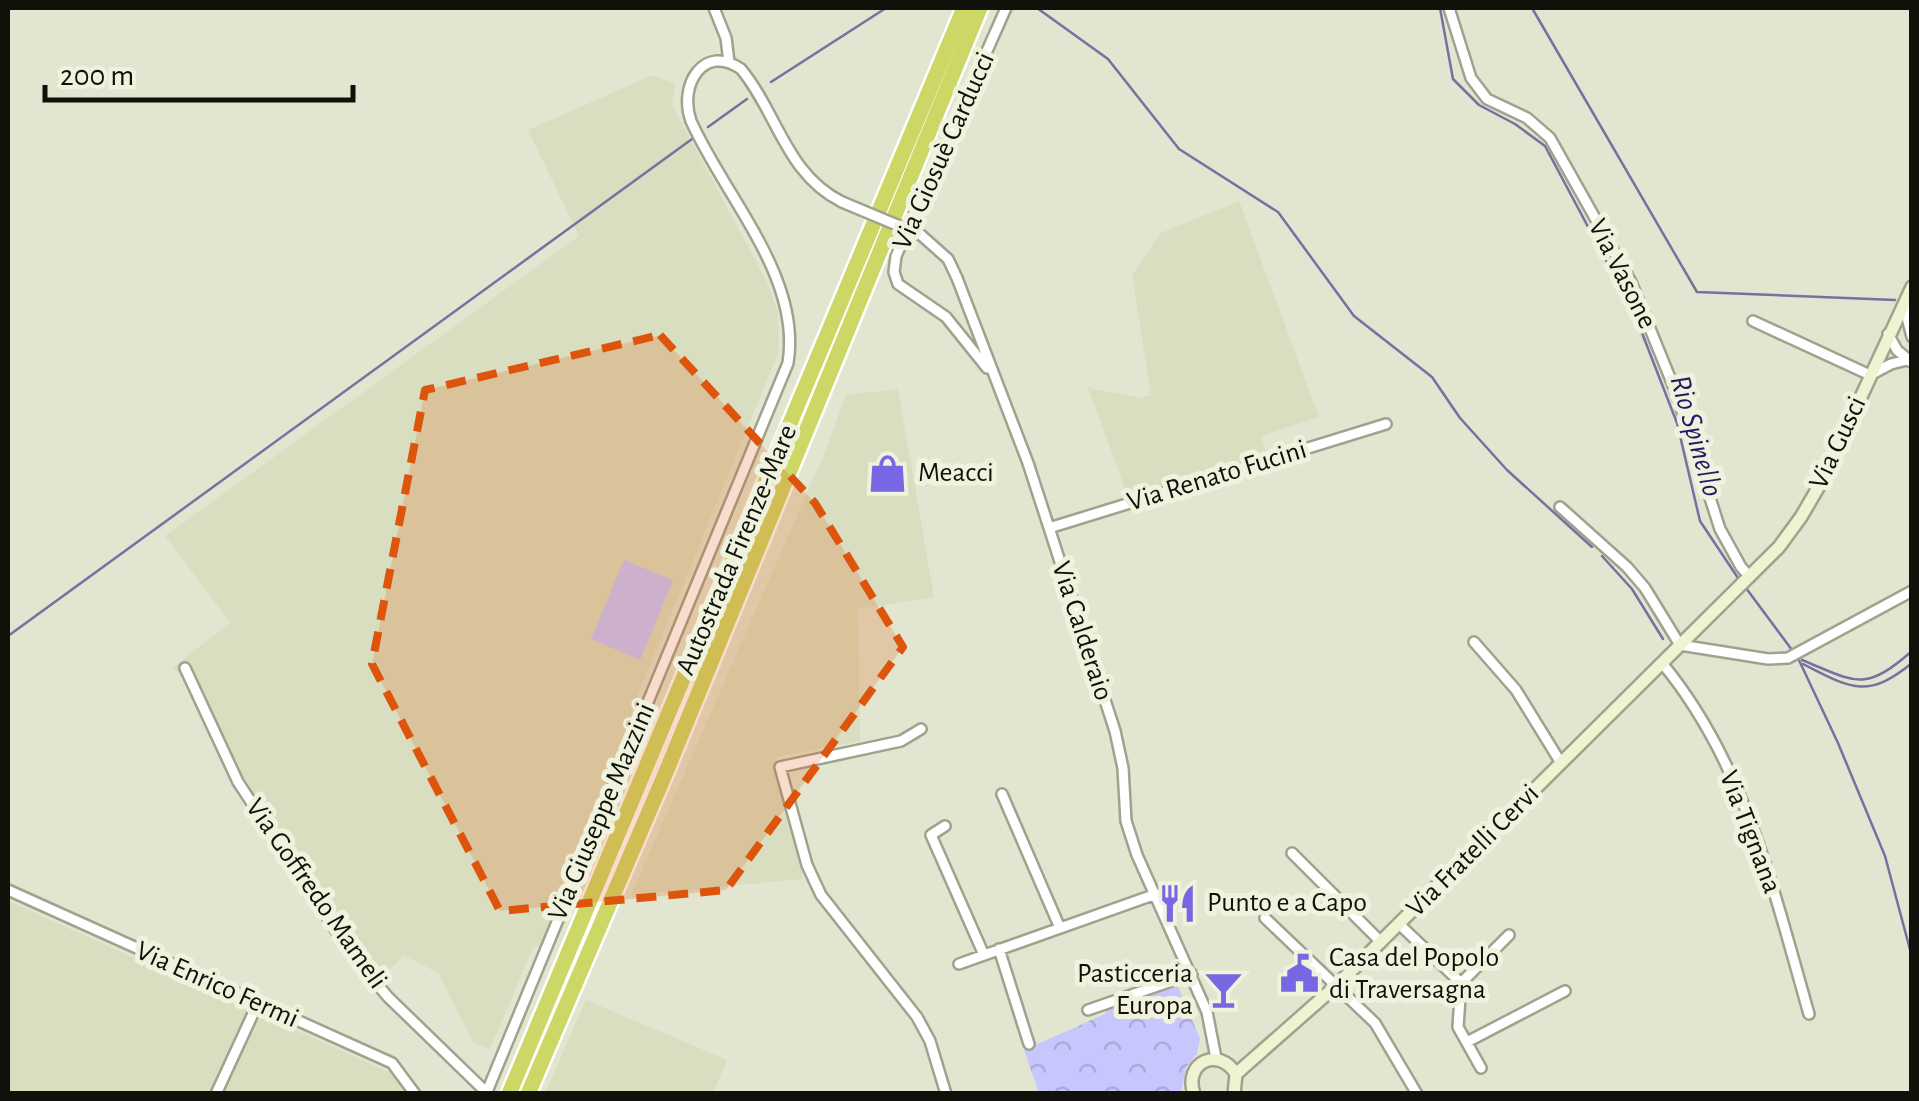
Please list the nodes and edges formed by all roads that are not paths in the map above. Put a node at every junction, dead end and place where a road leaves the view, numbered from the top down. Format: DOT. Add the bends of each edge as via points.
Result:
graph roads {
  1 [pos="714,8"];
  2 [pos="964,8"];
  3 [pos="980,8"];
  4 [pos="1006,8"];
  5 [pos="1448,8"];
  6 [pos="729,62"];
  7 [pos="1912,287"];
  8 [pos="1904,303"];
  9 [pos="1754,321"];
  10 [pos="1888,334"];
  11 [pos="1912,339"];
  12 [pos="1909,361"];
  13 [pos="993,373"];
  14 [pos="1870,375"];
  15 [pos="1386,424"];
  16 [pos="1560,507"];
  17 [pos="1048,528"];
  18 [pos="1746,580"];
  19 [pos="1912,591"];
  20 [pos="1474,642"];
  21 [pos="1680,645"];
  22 [pos="1662,663"];
  23 [pos="186,668"];
  24 [pos="921,729"];
  25 [pos="1561,763"];
  26 [pos="1002,794"];
  27 [pos="946,826"];
  28 [pos="1292,853"];
  29 [pos="8,890"];
  30 [pos="1156,894"];
  31 [pos="1264,918"];
  32 [pos="1399,924"];
  33 [pos="1060,928"];
  34 [pos="1509,935"];
  35 [pos="1380,942"];
  36 [pos="999,949"];
  37 [pos="984,955"];
  38 [pos="959,964"];
  39 [pos="1192,974"];
  40 [pos="1461,983"];
  41 [pos="1337,985"];
  42 [pos="1565,991"];
  43 [pos="257,1005"];
  44 [pos="1088,1010"];
  45 [pos="1809,1014"];
  46 [pos="1466,1042"];
  47 [pos="1029,1044"];
  48 [pos="1216,1060"];
  49 [pos="1252,1060"];
  50 [pos="1481,1068"];
  51 [pos="1236,1074"];
  52 [pos="1192,1092"];
  53 [pos="486,1093"];
  54 [pos="216,1094"];
  55 [pos="415,1094"];
  56 [pos="510,1094"];
  57 [pos="528,1094"];
  58 [pos="946,1094"];
  59 [pos="1234,1094"];
  60 [pos="1417,1094"];
  1 -- 6 [label="street"];
  2 -- 56 [label="highway, Autostrada Firenze-Mare"];
  3 -- 57 [label="highway, Autostrada Firenze-Mare"];
  4 -- 13 [label="street, Via Giosuè Carducci" via="894,272 898,284 960,331"];
  5 -- 18 [label="street, Via Vasone" via="1471,78 1487,99 1550,138 1631,282 1720,529"];
  6 -- 13 [label="street, Via Calderaio, bridge" via="746,74 802,172 822,191 921,235 948,259"];
  6 -- 53 [label="street, Via Giuseppe Mazzini" via="698,70 688,84 686,106 780,285 790,317 788,363"];
  7 -- 8 [label="street, Via Gusci"];
  8 -- 10 [label="street, Via Gusci"];
  8 -- 11 [label="street"];
  9 -- 14 [label="street"];
  10 -- 11 [label="street"];
  10 -- 12 [label="street"];
  10 -- 14 [label="street, Via Gusci"];
  12 -- 14 [label="street"];
  13 -- 17 [label="street, Via Calderaio"];
  14 -- 18 [label="street, Via Gusci" via="1809,505"];
  15 -- 17 [label="street, Via Renato Fucini"];
  16 -- 21 [label="street" via="1627,567"];
  17 -- 30 [label="street, Via Calderaio" via="1115,732 1126,822"];
  18 -- 21 [label="street, Via Fratelli Cervi"];
  19 -- 21 [label="street" via="1788,658"];
  20 -- 25 [label="street, Via Fratelli Cervi" via="1516,690"];
  21 -- 22 [label="street, Via Fratelli Cervi"];
  22 -- 25 [label="street, Via Fratelli Cervi"];
  22 -- 45 [label="street, Via Tignana" via="1699,711 1748,815"];
  23 -- 53 [label="street, Via Goffredo Mameli" via="238,782 350,952"];
  24 -- 58 [label="street" via="901,741 780,767 821,896 918,1017"];
  25 -- 32 [label="street, Via Fratelli Cervi"];
  26 -- 33 [label="street"];
  27 -- 37 [label="street" via="931,835"];
  28 -- 35 [label="street"];
  29 -- 43 [label="street, Via Enrico Fermi"];
  30 -- 33 [label="street"];
  30 -- 39 [label="street, Via Calderaio"];
  31 -- 41 [label="street"];
  32 -- 35 [label="street, Via Fratelli Cervi"];
  32 -- 40 [label="street"];
  33 -- 36 [label="street"];
  34 -- 40 [label="street"];
  35 -- 41 [label="street, Via Fratelli Cervi"];
  36 -- 37 [label="street"];
  36 -- 47 [label="street"];
  37 -- 38 [label="street"];
  39 -- 44 [label="street"];
  39 -- 48 [label="street, Via Calderaio"];
  40 -- 46 [label="street" via="1458,1027"];
  41 -- 49 [label="street, Via Fratelli Cervi"];
  41 -- 60 [label="street" via="1375,1023"];
  42 -- 46 [label="street"];
  43 -- 54 [label="street"];
  43 -- 55 [label="street, Via Enrico Fermi" via="392,1063"];
  46 -- 50 [label="street"];
  48 -- 49 [label="street"];
  48 -- 51 [label="street"];
  48 -- 52 [label="street" via="1194,1070"];
  49 -- 51 [label="street, Via Fratelli Cervi"];
  51 -- 59 [label="street"];
}
